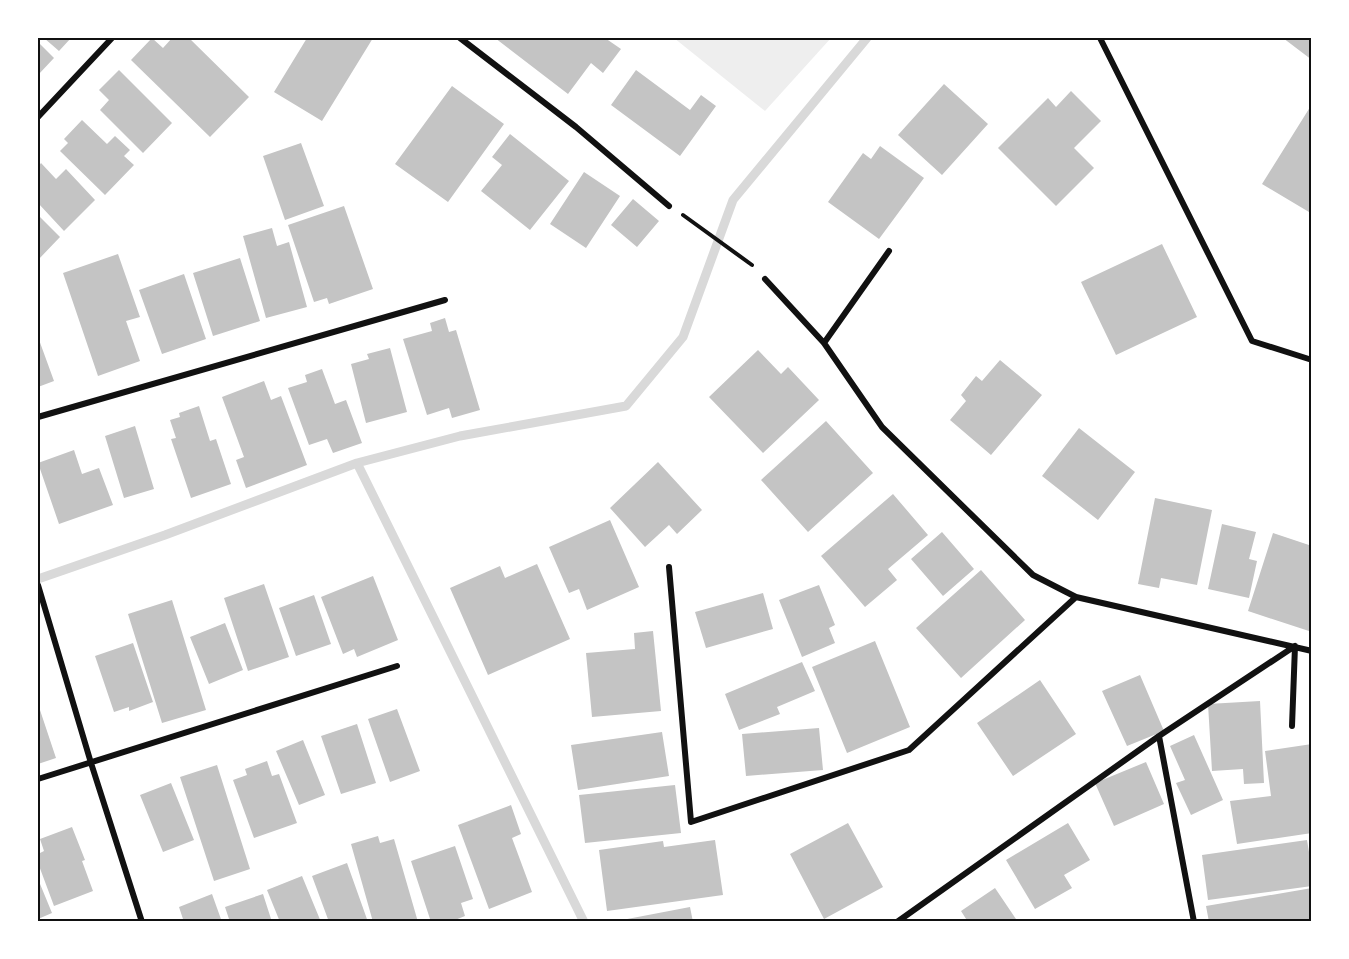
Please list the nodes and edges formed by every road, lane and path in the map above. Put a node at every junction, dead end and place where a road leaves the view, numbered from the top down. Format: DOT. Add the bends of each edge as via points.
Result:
graph roads {
  1 [pos="112,38"];
  2 [pos="460,38"];
  3 [pos="1100,38"];
  4 [pos="38,117"];
  5 [pos="669,206"];
  6 [pos="689,220"];
  7 [pos="889,251"];
  8 [pos="746,259"];
  9 [pos="765,279"];
  10 [pos="445,300"];
  11 [pos="824,343"];
  12 [pos="1311,360"];
  13 [pos="38,417"];
  14 [pos="669,567"];
  15 [pos="38,585"];
  16 [pos="1076,597"];
  17 [pos="1295,646"];
  18 [pos="1311,651"];
  19 [pos="397,666"];
  20 [pos="1292,726"];
  21 [pos="1159,736"];
  22 [pos="91,763"];
  23 [pos="38,779"];
  24 [pos="142,921"];
  25 [pos="897,921"];
  26 [pos="1194,921"];
  1 -- 4 [label="street"];
  2 -- 5 [label="street" via="576,126"];
  3 -- 12 [label="street" via="1252,341"];
  6 -- 8 [label="path"];
  7 -- 11 [label="street"];
  9 -- 11 [label="street"];
  10 -- 13 [label="street"];
  11 -- 16 [label="street" via="882,427 1033,575"];
  14 -- 16 [label="street" via="691,822 909,750"];
  15 -- 22 [label="street"];
  16 -- 17 [label="street"];
  17 -- 18 [label="street"];
  17 -- 20 [label="street"];
  17 -- 21 [label="street"];
  19 -- 22 [label="street"];
  21 -- 25 [label="street"];
  21 -- 26 [label="street"];
  22 -- 23 [label="street"];
  22 -- 24 [label="street"];
}
